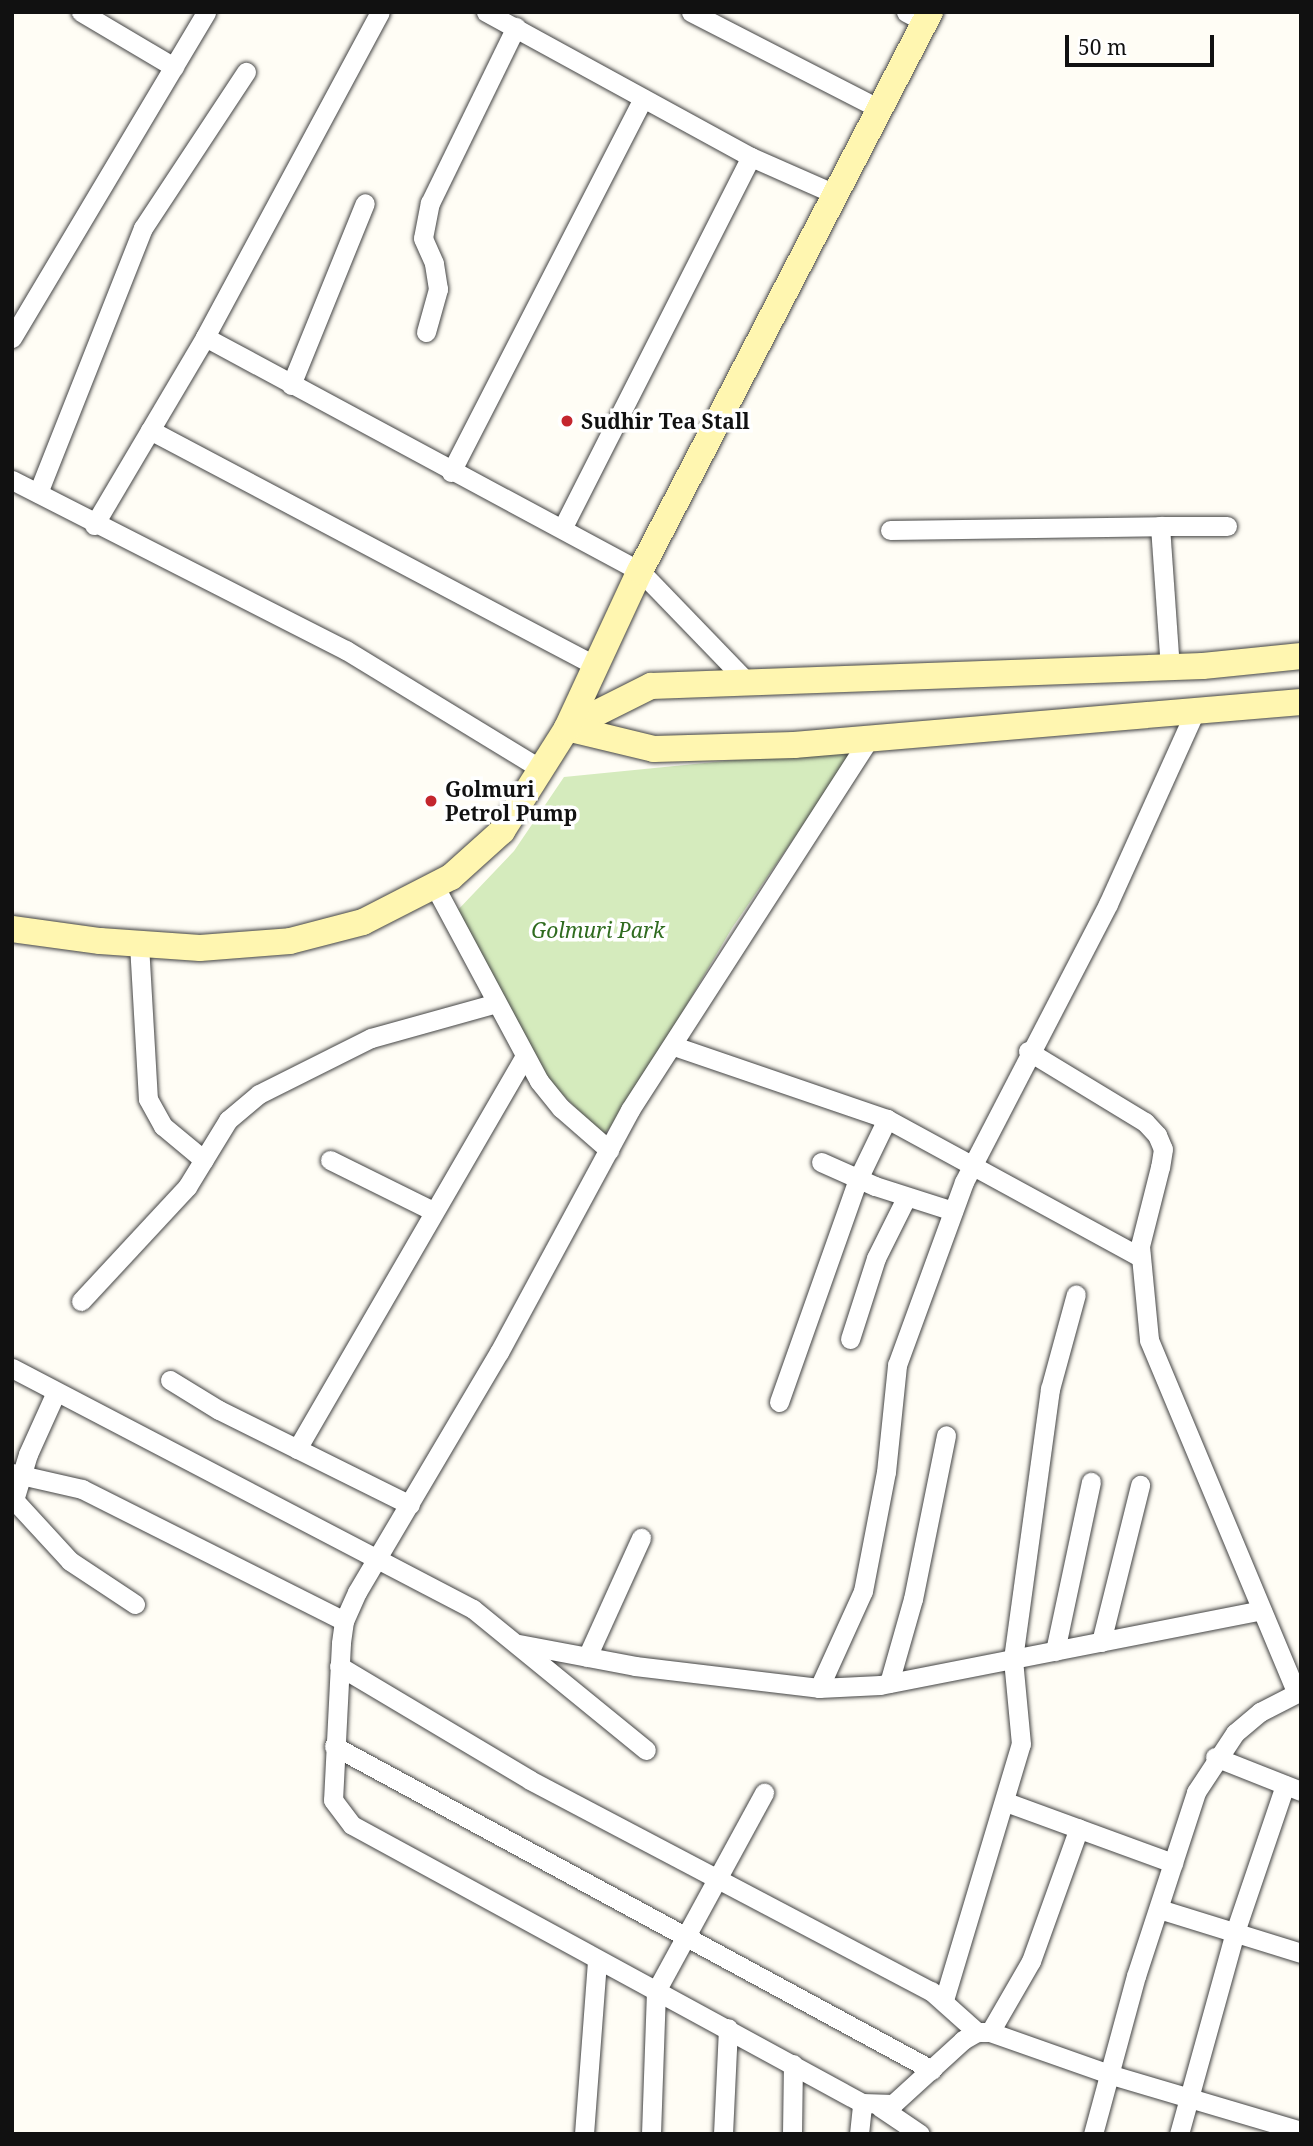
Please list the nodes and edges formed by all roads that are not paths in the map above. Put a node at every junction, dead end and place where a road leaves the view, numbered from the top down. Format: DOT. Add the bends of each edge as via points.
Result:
graph roads {
  1 [pos="206,12"];
  2 [pos="380,12"];
  3 [pos="486,12"];
  4 [pos="691,12"];
  5 [pos="86,14"];
  6 [pos="921,16"];
  7 [pos="516,27"];
  8 [pos="174,67"];
  9 [pos="246,72"];
  10 [pos="643,99"];
  11 [pos="880,109"];
  12 [pos="751,157"];
  13 [pos="836,195"];
  14 [pos="365,203"];
  15 [pos="426,332"];
  16 [pos="205,337"];
  17 [pos="12,338"];
  18 [pos="291,385"];
  19 [pos="150,430"];
  20 [pos="451,472"];
  21 [pos="12,480"];
  22 [pos="38,493"];
  23 [pos="94,525"];
  24 [pos="1160,526"];
  25 [pos="1227,526"];
  26 [pos="563,527"];
  27 [pos="890,530"];
  28 [pos="640,571"];
  29 [pos="1301,656"];
  30 [pos="596,667"];
  31 [pos="1170,668"];
  32 [pos="748,684"];
  33 [pos="1301,702"];
  34 [pos="1195,711"];
  35 [pos="567,728"];
  36 [pos="869,739"];
  37 [pos="541,769"];
  38 [pos="434,885"];
  39 [pos="12,929"];
  40 [pos="139,944"];
  41 [pos="496,1003"];
  42 [pos="674,1046"];
  43 [pos="1028,1051"];
  44 [pos="524,1058"];
  45 [pos="887,1119"];
  46 [pos="609,1150"];
  47 [pos="204,1160"];
  48 [pos="330,1160"];
  49 [pos="821,1162"];
  50 [pos="971,1164"];
  51 [pos="859,1179"];
  52 [pos="906,1198"];
  53 [pos="433,1211"];
  54 [pos="953,1211"];
  55 [pos="1140,1257"];
  56 [pos="1076,1294"];
  57 [pos="81,1301"];
  58 [pos="850,1339"];
  59 [pos="12,1368"];
  60 [pos="170,1380"];
  61 [pos="56,1392"];
  62 [pos="779,1402"];
  63 [pos="946,1435"];
  64 [pos="297,1449"];
  65 [pos="15,1475"];
  66 [pos="1091,1482"];
  67 [pos="1140,1485"];
  68 [pos="410,1505"];
  69 [pos="641,1538"];
  70 [pos="379,1558"];
  71 [pos="135,1604"];
  72 [pos="1262,1610"];
  73 [pos="344,1621"];
  74 [pos="1101,1642"];
  75 [pos="519,1644"];
  76 [pos="1055,1651"];
  77 [pos="587,1657"];
  78 [pos="1013,1659"];
  79 [pos="339,1666"];
  80 [pos="889,1683"];
  81 [pos="818,1688"];
  82 [pos="1299,1692"];
  83 [pos="334,1746"];
  84 [pos="646,1750"];
  85 [pos="1215,1757"];
  86 [pos="1293,1788"];
  87 [pos="764,1793"];
  88 [pos="1006,1802"];
  89 [pos="1079,1828"];
  90 [pos="1173,1863"];
  91 [pos="718,1877"];
  92 [pos="1159,1909"];
  93 [pos="1235,1932"];
  94 [pos="687,1934"];
  95 [pos="1301,1953"];
  96 [pos="597,1960"];
  97 [pos="656,1991"];
  98 [pos="944,2000"];
  99 [pos="728,2028"];
  100 [pos="983,2032"];
  101 [pos="793,2064"];
  102 [pos="932,2070"];
  103 [pos="1112,2075"];
  104 [pos="1190,2097"];
  105 [pos="871,2105"];
  106 [pos="1263,2127"];
  107 [pos="1301,2131"];
  108 [pos="584,2134"];
  109 [pos="650,2134"];
  110 [pos="723,2134"];
  111 [pos="792,2134"];
  112 [pos="859,2134"];
  113 [pos="920,2134"];
  114 [pos="1093,2134"];
  115 [pos="1179,2134"];
  1 -- 8 [label="street"];
  2 -- 16 [label="street"];
  3 -- 7 [label="street"];
  4 -- 11 [label="street"];
  5 -- 8 [label="street"];
  6 -- 11 [label="street"];
  7 -- 10 [label="street"];
  7 -- 15 [label="street" via="430,203 423,238 438,289"];
  8 -- 17 [label="street"];
  9 -- 22 [label="street" via="143,228"];
  10 -- 12 [label="street"];
  10 -- 20 [label="street"];
  11 -- 13 [label="street"];
  12 -- 13 [label="street"];
  12 -- 26 [label="street"];
  13 -- 28 [label="street"];
  14 -- 18 [label="street"];
  16 -- 18 [label="street"];
  16 -- 19 [label="street"];
  18 -- 20 [label="street"];
  19 -- 23 [label="street"];
  19 -- 30 [label="street"];
  20 -- 26 [label="street"];
  21 -- 22 [label="street"];
  22 -- 23 [label="street"];
  23 -- 37 [label="street" via="346,650"];
  24 -- 25 [label="street"];
  24 -- 27 [label="street"];
  24 -- 31 [label="street"];
  26 -- 28 [label="street"];
  28 -- 30 [label="street"];
  28 -- 32 [label="street"];
  29 -- 31 [label="street"];
  30 -- 35 [label="street"];
  31 -- 32 [label="street"];
  32 -- 35 [label="street" via="651,686"];
  33 -- 34 [label="street"];
  34 -- 36 [label="street"];
  34 -- 43 [label="street" via="1108,904"];
  35 -- 36 [label="street" via="654,750"];
  35 -- 37 [label="street"];
  36 -- 42 [label="street" via="719,965"];
  37 -- 38 [label="street" via="502,831 451,877"];
  38 -- 40 [label="street" via="363,922 290,941 200,948"];
  38 -- 41 [label="street"];
  39 -- 40 [label="street"];
  40 -- 47 [label="street" via="148,1100 163,1126"];
  41 -- 44 [label="street"];
  41 -- 47 [label="street" via="370,1038 285,1077 228,1120"];
  42 -- 45 [label="street"];
  42 -- 46 [label="street"];
  43 -- 50 [label="street"];
  43 -- 55 [label="street" via="1146,1122 1157,1135 1163,1149"];
  44 -- 46 [label="street" via="561,1108"];
  44 -- 53 [label="street"];
  45 -- 50 [label="street"];
  45 -- 51 [label="street"];
  46 -- 68 [label="street"];
  47 -- 57 [label="street" via="177,1199"];
  48 -- 53 [label="street"];
  49 -- 51 [label="street"];
  50 -- 54 [label="street"];
  50 -- 55 [label="street"];
  51 -- 52 [label="street"];
  51 -- 62 [label="street"];
  52 -- 54 [label="street"];
  52 -- 58 [label="street" via="876,1258"];
  53 -- 64 [label="street"];
  54 -- 81 [label="street" via="897,1365 886,1472 863,1591"];
  55 -- 72 [label="street" via="1149,1340"];
  56 -- 78 [label="street" via="1050,1389"];
  59 -- 61 [label="street"];
  60 -- 64 [label="street"];
  61 -- 65 [label="street"];
  61 -- 70 [label="street"];
  63 -- 80 [label="street" via="913,1599"];
  64 -- 68 [label="street"];
  65 -- 71 [label="street" via="13,1500 19,1510 70,1561"];
  65 -- 73 [label="street" via="82,1489"];
  66 -- 76 [label="street"];
  67 -- 74 [label="street"];
  68 -- 70 [label="street"];
  69 -- 77 [label="street"];
  70 -- 73 [label="street"];
  70 -- 75 [label="street" via="472,1609"];
  72 -- 74 [label="street"];
  72 -- 82 [label="street"];
  73 -- 79 [label="street"];
  74 -- 76 [label="street"];
  75 -- 77 [label="street"];
  75 -- 84 [label="street"];
  76 -- 78 [label="street"];
  77 -- 81 [label="street"];
  78 -- 80 [label="street"];
  78 -- 88 [label="street" via="1021,1744"];
  79 -- 83 [label="street"];
  79 -- 91 [label="street" via="530,1780"];
  80 -- 81 [label="street"];
  82 -- 85 [label="street" via="1260,1712"];
  83 -- 94 [label="street"];
  83 -- 96 [label="street" via="332,1800 352,1825"];
  85 -- 86 [label="street"];
  85 -- 90 [label="street" via="1196,1792"];
  86 -- 93 [label="street"];
  87 -- 91 [label="street"];
  88 -- 89 [label="street"];
  88 -- 98 [label="street"];
  89 -- 90 [label="street"];
  89 -- 100 [label="street" via="1031,1961"];
  90 -- 92 [label="street"];
  91 -- 94 [label="street"];
  91 -- 98 [label="street"];
  92 -- 93 [label="street"];
  92 -- 103 [label="street" via="1136,1976"];
  93 -- 95 [label="street"];
  93 -- 104 [label="street"];
  94 -- 97 [label="street"];
  94 -- 102 [label="street"];
  96 -- 97 [label="street"];
  96 -- 108 [label="street"];
  97 -- 99 [label="street"];
  97 -- 109 [label="street"];
  98 -- 100 [label="street"];
  99 -- 101 [label="street"];
  99 -- 110 [label="street"];
  100 -- 102 [label="street"];
  100 -- 103 [label="street"];
  101 -- 105 [label="street"];
  101 -- 111 [label="street"];
  102 -- 105 [label="street" via="893,2104"];
  103 -- 104 [label="street"];
  103 -- 114 [label="street"];
  104 -- 106 [label="street"];
  104 -- 115 [label="street"];
  105 -- 112 [label="street"];
  105 -- 113 [label="street"];
  106 -- 107 [label="street"];
}
